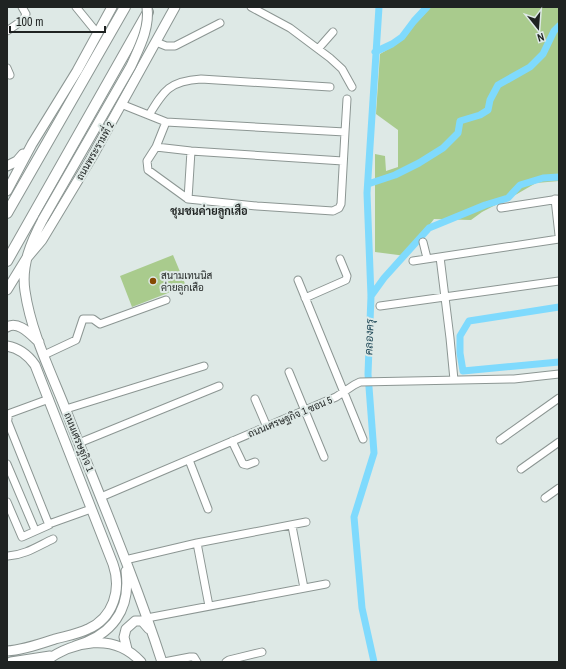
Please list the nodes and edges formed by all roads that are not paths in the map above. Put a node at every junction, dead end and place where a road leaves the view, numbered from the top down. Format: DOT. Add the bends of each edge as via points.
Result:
graph roads {
  1 [pos="22,7"];
  2 [pos="76,7"];
  3 [pos="112,7"];
  4 [pos="125,7"];
  5 [pos="148,7"];
  6 [pos="152,7"];
  7 [pos="175,7"];
  8 [pos="251,7"];
  9 [pos="220,23"];
  10 [pos="7,31"];
  11 [pos="333,32"];
  12 [pos="98,34"];
  13 [pos="156,42"];
  14 [pos="318,49"];
  15 [pos="330,87"];
  16 [pos="352,87"];
  17 [pos="347,99"];
  18 [pos="122,104"];
  19 [pos="149,115"];
  20 [pos="166,122"];
  21 [pos="345,132"];
  22 [pos="32,144"];
  23 [pos="156,147"];
  24 [pos="191,151"];
  25 [pos="343,161"];
  26 [pos="7,166"];
  27 [pos="7,191"];
  28 [pos="188,199"];
  29 [pos="557,199"];
  30 [pos="501,208"];
  31 [pos="7,213"];
  32 [pos="559,235"];
  33 [pos="559,239"];
  34 [pos="423,242"];
  35 [pos="440,257"];
  36 [pos="427,258"];
  37 [pos="26,259"];
  38 [pos="340,259"];
  39 [pos="413,260"];
  40 [pos="7,261"];
  41 [pos="298,280"];
  42 [pos="559,281"];
  43 [pos="7,290"];
  44 [pos="305,298"];
  45 [pos="445,298"];
  46 [pos="166,300"];
  47 [pos="380,306"];
  48 [pos="7,327"];
  49 [pos="40,342"];
  50 [pos="7,346"];
  51 [pos="44,355"];
  52 [pos="204,366"];
  53 [pos="289,372"];
  54 [pos="559,374"];
  55 [pos="454,380"];
  56 [pos="219,386"];
  57 [pos="343,393"];
  58 [pos="559,398"];
  59 [pos="49,399"];
  60 [pos="255,399"];
  61 [pos="66,409"];
  62 [pos="305,411"];
  63 [pos="7,420"];
  64 [pos="266,427"];
  65 [pos="363,439"];
  66 [pos="500,440"];
  67 [pos="232,441"];
  68 [pos="559,442"];
  69 [pos="79,444"];
  70 [pos="324,457"];
  71 [pos="188,460"];
  72 [pos="255,462"];
  73 [pos="7,464"];
  74 [pos="521,469"];
  75 [pos="559,488"];
  76 [pos="101,497"];
  77 [pos="545,498"];
  78 [pos="7,502"];
  79 [pos="91,509"];
  80 [pos="208,509"];
  81 [pos="306,522"];
  82 [pos="49,524"];
  83 [pos="292,526"];
  84 [pos="35,530"];
  85 [pos="53,539"];
  86 [pos="197,543"];
  87 [pos="120,548"];
  88 [pos="7,557"];
  89 [pos="125,560"];
  90 [pos="326,584"];
  91 [pos="304,588"];
  92 [pos="209,606"];
  93 [pos="147,618"];
  94 [pos="152,632"];
  95 [pos="75,646"];
  96 [pos="127,649"];
  97 [pos="7,651"];
  98 [pos="262,652"];
  99 [pos="52,656"];
  100 [pos="11,662"];
  101 [pos="44,662"];
  102 [pos="139,662"];
  103 [pos="163,662"];
  104 [pos="197,662"];
  105 [pos="226,662"];
  1 -- 10 [label="street" via="26,14 23,20"];
  2 -- 12 [label="street"];
  3 -- 12 [label="main road"];
  4 -- 31 [label="highway"];
  5 -- 37 [label="main road, ถนนเศรษฐกิจ 1, bridge" via="147,27 131,66 34,237"];
  6 -- 40 [label="highway"];
  7 -- 13 [label="main road, ถนนพระรามที่ 2"];
  8 -- 14 [label="street" via="290,28"];
  9 -- 13 [label="street" via="175,46"];
  11 -- 14 [label="street"];
  12 -- 22 [label="main road"];
  13 -- 18 [label="main road, ถนนพระรามที่ 2"];
  14 -- 16 [label="street" via="342,69"];
  15 -- 19 [label="street" via="186,80 166,90"];
  17 -- 21 [label="street"];
  18 -- 19 [label="street"];
  18 -- 37 [label="main road, ถนนพระรามที่ 2" via="42,240"];
  19 -- 20 [label="street"];
  20 -- 21 [label="street"];
  20 -- 23 [label="street"];
  21 -- 25 [label="street"];
  22 -- 26 [label="main road" via="17,161"];
  22 -- 27 [label="main road"];
  23 -- 24 [label="street"];
  23 -- 28 [label="street" via="147,161 148,170"];
  24 -- 25 [label="street"];
  24 -- 28 [label="street"];
  25 -- 28 [label="street" via="341,204 336,210"];
  29 -- 30 [label="street"];
  29 -- 32 [label="street"];
  33 -- 35 [label="street"];
  34 -- 36 [label="street"];
  35 -- 36 [label="street"];
  35 -- 45 [label="street"];
  36 -- 39 [label="street"];
  37 -- 43 [label="main road, ถนนพระรามที่ 2"];
  37 -- 49 [label="main road, ถนนเศรษฐกิจ 1" via="25,291"];
  38 -- 44 [label="street" via="347,276 346,280"];
  41 -- 44 [label="street"];
  42 -- 45 [label="street"];
  44 -- 57 [label="street"];
  45 -- 47 [label="street"];
  45 -- 55 [label="street"];
  46 -- 51 [label="street" via="100,324 93,318 83,319 76,340"];
  48 -- 49 [label="main road" via="17,326"];
  49 -- 51 [label="main road, ถนนเศรษฐกิจ 1"];
  50 -- 59 [label="main road, ถนนเศรษฐกิจ 1" via="19,350 32,360"];
  51 -- 61 [label="main road, ถนนเศรษฐกิจ 1"];
  52 -- 61 [label="street"];
  53 -- 62 [label="street"];
  54 -- 55 [label="street, ถนนเศรษฐกิจ 1 ซอน 5" via="514,379"];
  55 -- 57 [label="street, ถนนเศรษฐกิจ 1 ซอน 5" via="360,382"];
  56 -- 69 [label="street"];
  57 -- 62 [label="street, ถนนเศรษฐกิจ 1 ซอน 5"];
  57 -- 65 [label="street"];
  58 -- 66 [label="street"];
  59 -- 63 [label="street" via="8,414"];
  59 -- 79 [label="main road, ถนนเศรษฐกิจ 1"];
  60 -- 64 [label="street"];
  61 -- 69 [label="main road, ถนนเศรษฐกิจ 1"];
  62 -- 64 [label="street, ถนนเศรษฐกิจ 1 ซอน 5"];
  62 -- 70 [label="street"];
  63 -- 82 [label="street"];
  64 -- 67 [label="street, ถนนเศรษฐกิจ 1 ซอน 5"];
  67 -- 71 [label="street, ถนนเศรษฐกิจ 1 ซอน 5"];
  67 -- 72 [label="street" via="243,464"];
  68 -- 74 [label="street"];
  69 -- 76 [label="main road, ถนนเศรษฐกิจ 1"];
  71 -- 76 [label="street, ถนนเศรษฐกิจ 1 ซอน 5"];
  71 -- 80 [label="street"];
  73 -- 84 [label="street"];
  75 -- 77 [label="street"];
  76 -- 87 [label="main road, ถนนเศรษฐกิจ 1"];
  78 -- 84 [label="street" via="22,537"];
  79 -- 82 [label="street"];
  79 -- 97 [label="main road, ถนนเศรษฐกิจ 1" via="116,571 116,592 111,608 99,623 88,630"];
  81 -- 83 [label="street"];
  82 -- 84 [label="street"];
  83 -- 86 [label="street"];
  83 -- 91 [label="street"];
  85 -- 88 [label="street" via="26,553"];
  86 -- 89 [label="street"];
  86 -- 92 [label="street"];
  87 -- 89 [label="main road, ถนนเศรษฐกิจ 1"];
  87 -- 95 [label="main road" via="127,579 121,611 108,630 89,642"];
  89 -- 93 [label="main road, ถนนเศรษฐกิจ 1"];
  90 -- 91 [label="street"];
  91 -- 92 [label="street"];
  92 -- 93 [label="street"];
  93 -- 94 [label="main road, ถนนเศรษฐกิจ 1"];
  94 -- 96 [label="main road" via="142,621 135,621 126,629 124,637"];
  94 -- 103 [label="main road, ถนนเศรษฐกิจ 1"];
  95 -- 96 [label="main road" via="101,643"];
  95 -- 99 [label="main road"];
  96 -- 102 [label="main road"];
  98 -- 105 [label="street"];
  99 -- 100 [label="main road"];
  99 -- 101 [label="main road"];
  103 -- 104 [label="street" via="190,657 194,657"];
}
